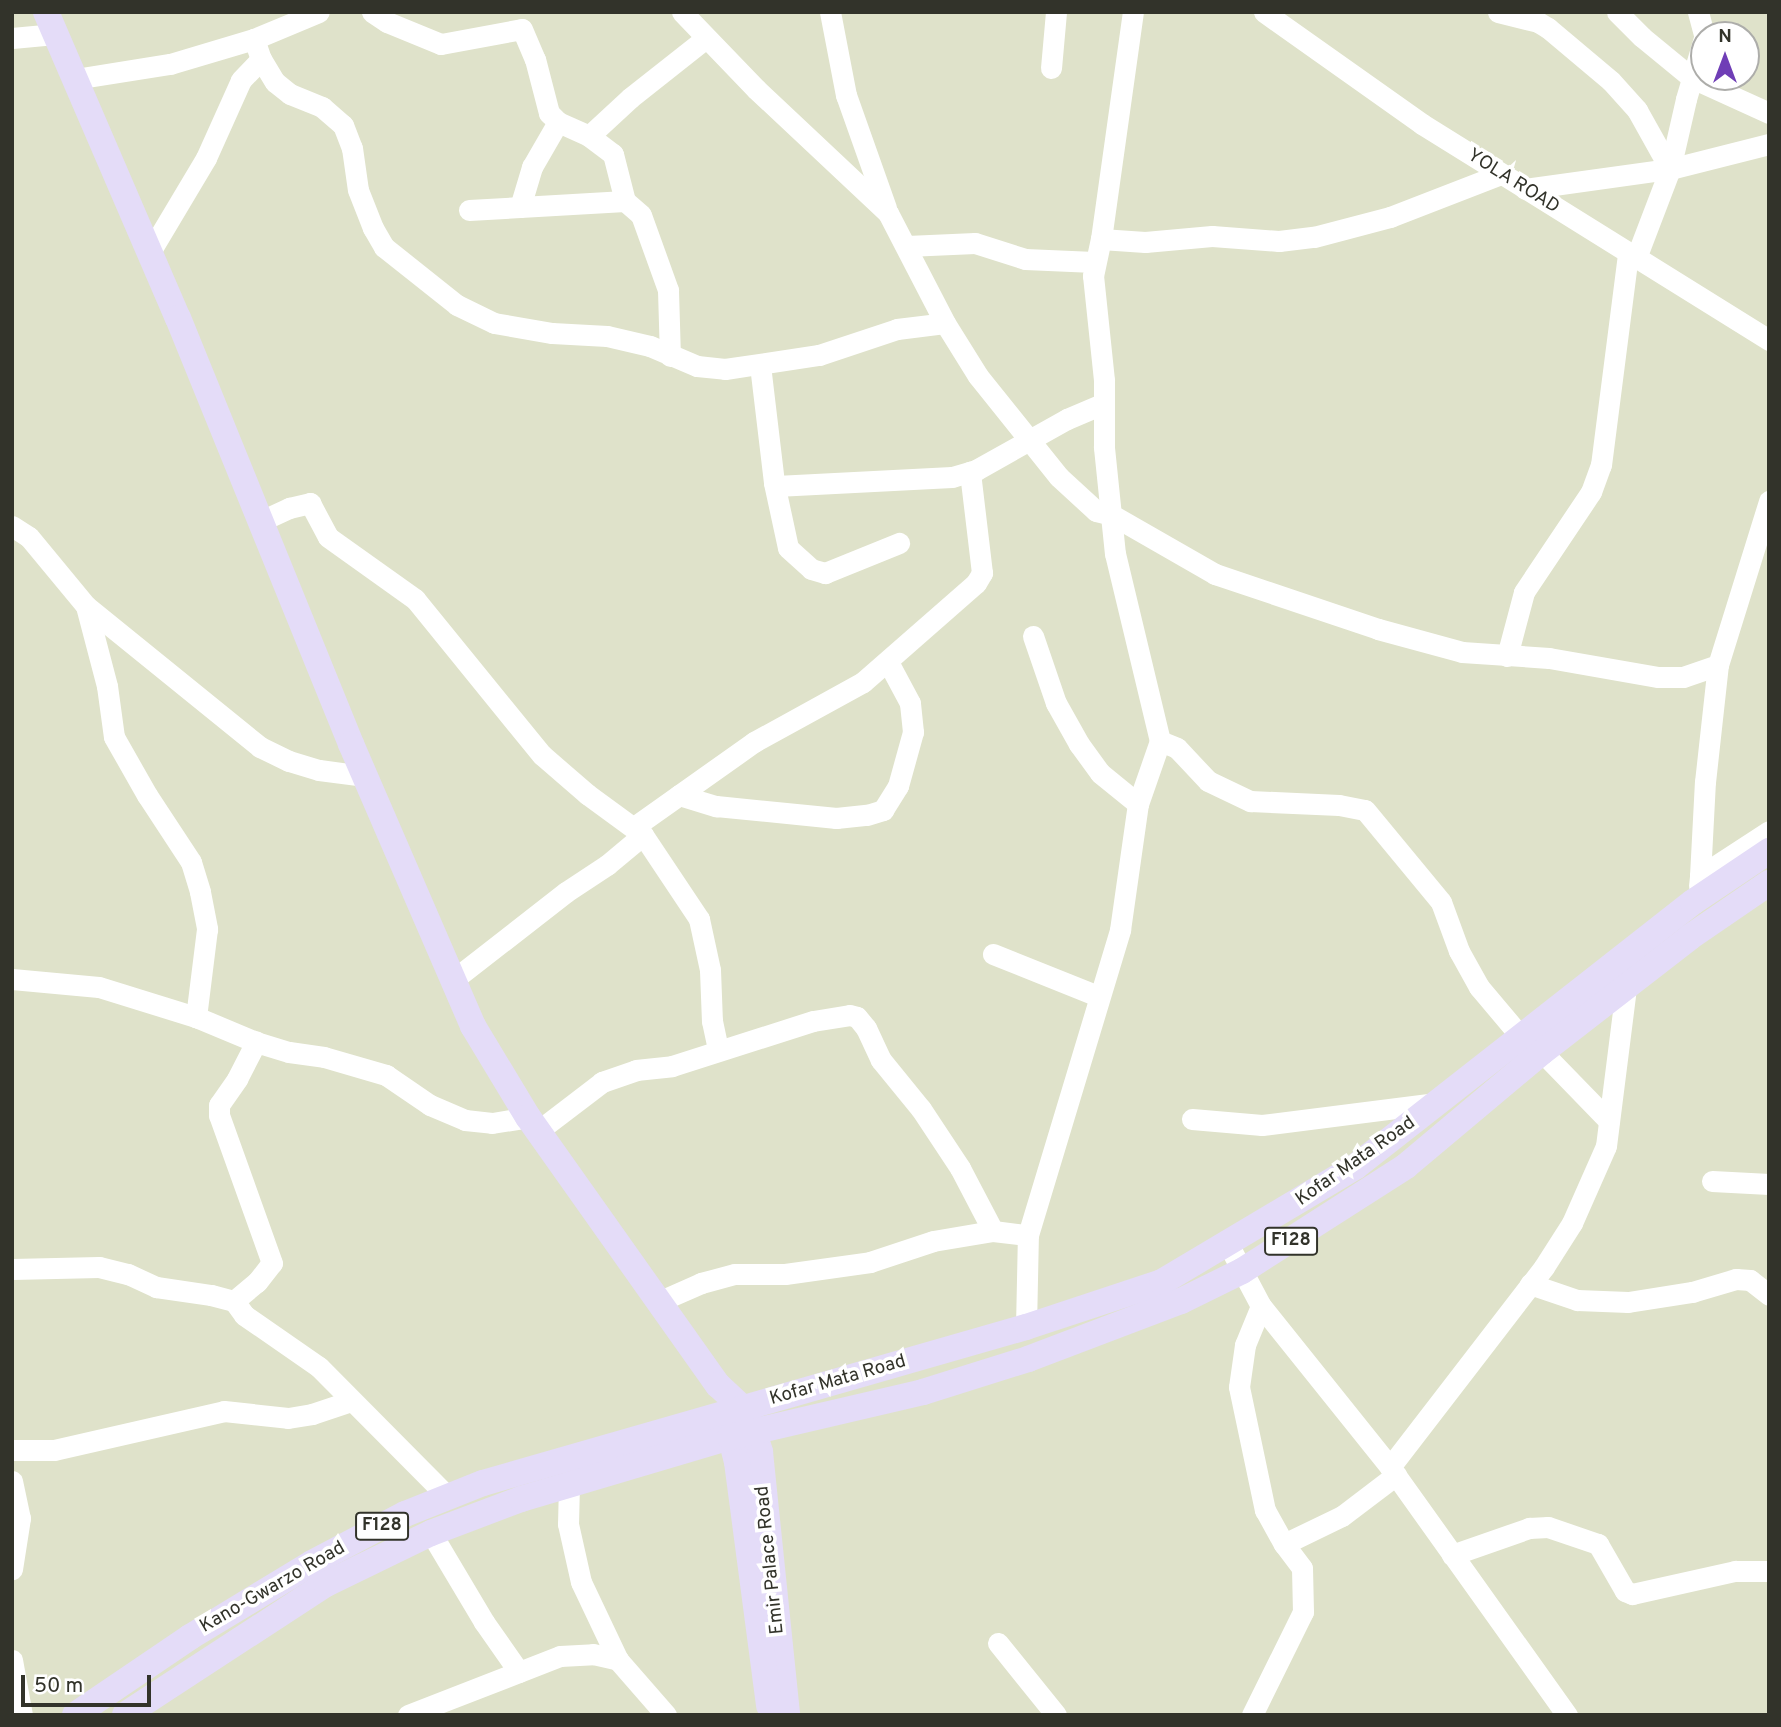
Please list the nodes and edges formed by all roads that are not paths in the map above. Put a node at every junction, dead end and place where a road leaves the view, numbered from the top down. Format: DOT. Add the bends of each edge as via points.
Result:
graph roads {
  1 [pos="319,12"];
  2 [pos="372,12"];
  3 [pos="682,12"];
  4 [pos="830,12"];
  5 [pos="1056,12"];
  6 [pos="1133,12"];
  7 [pos="1264,12"];
  8 [pos="1498,12"];
  9 [pos="1617,12"];
  10 [pos="51,23"];
  11 [pos="12,38"];
  12 [pos="706,38"];
  13 [pos="258,49"];
  14 [pos="1051,68"];
  15 [pos="1690,76"];
  16 [pos="75,79"];
  17 [pos="1690,86"];
  18 [pos="1721,91"];
  19 [pos="1769,113"];
  20 [pos="558,122"];
  21 [pos="589,136"];
  22 [pos="1769,144"];
  23 [pos="1670,169"];
  24 [pos="1500,174"];
  25 [pos="1525,189"];
  26 [pos="625,201"];
  27 [pos="520,207"];
  28 [pos="469,210"];
  29 [pos="888,213"];
  30 [pos="1101,239"];
  31 [pos="907,246"];
  32 [pos="150,252"];
  33 [pos="1632,256"];
  34 [pos="1094,262"];
  35 [pos="945,323"];
  36 [pos="1769,340"];
  37 [pos="670,356"];
  38 [pos="760,365"];
  39 [pos="1103,404"];
  40 [pos="1028,440"];
  41 [pos="971,472"];
  42 [pos="776,486"];
  43 [pos="1769,501"];
  44 [pos="1112,515"];
  45 [pos="261,521"];
  46 [pos="12,526"];
  47 [pos="899,543"];
  48 [pos="86,606"];
  49 [pos="1033,636"];
  50 [pos="1507,656"];
  51 [pos="888,662"];
  52 [pos="1718,665"];
  53 [pos="1160,741"];
  54 [pos="364,776"];
  55 [pos="680,795"];
  56 [pos="1138,804"];
  57 [pos="638,831"];
  58 [pos="1769,831"];
  59 [pos="1765,854"];
  60 [pos="1769,883"];
  61 [pos="1699,888"];
  62 [pos="1769,894"];
  63 [pos="1737,906"];
  64 [pos="993,954"];
  65 [pos="12,979"];
  66 [pos="453,980"];
  67 [pos="1626,987"];
  68 [pos="1098,996"];
  69 [pos="196,1017"];
  70 [pos="256,1042"];
  71 [pos="1532,1045"];
  72 [pos="718,1049"];
  73 [pos="1437,1103"];
  74 [pos="1192,1119"];
  75 [pos="1609,1121"];
  76 [pos="533,1124"];
  77 [pos="1712,1181"];
  78 [pos="1769,1184"];
  79 [pos="993,1231"];
  80 [pos="1028,1235"];
  81 [pos="1228,1244"];
  82 [pos="12,1269"];
  83 [pos="1242,1271"];
  84 [pos="1530,1284"];
  85 [pos="1769,1295"];
  86 [pos="234,1301"];
  87 [pos="658,1301"];
  88 [pos="1261,1306"];
  89 [pos="1026,1327"];
  90 [pos="351,1401"];
  91 [pos="738,1423"];
  92 [pos="12,1450"];
  93 [pos="1393,1471"];
  94 [pos="12,1481"];
  95 [pos="569,1484"];
  96 [pos="448,1497"];
  97 [pos="431,1533"];
  98 [pos="1284,1544"];
  99 [pos="1452,1555"];
  100 [pos="12,1569"];
  101 [pos="1769,1571"];
  102 [pos="998,1643"];
  103 [pos="12,1660"];
  104 [pos="618,1660"];
  105 [pos="519,1672"];
  106 [pos="22,1715"];
  107 [pos="75,1715"];
  108 [pos="125,1715"];
  109 [pos="408,1715"];
  110 [pos="666,1715"];
  111 [pos="770,1715"];
  112 [pos="787,1715"];
  113 [pos="1056,1715"];
  114 [pos="1252,1715"];
  115 [pos="1567,1715"];
  1 -- 13 [label="street"];
  2 -- 20 [label="street" via="441,44 523,29 549,113"];
  3 -- 12 [label="street"];
  4 -- 29 [label="street" via="846,95"];
  5 -- 14 [label="street"];
  6 -- 30 [label="street"];
  7 -- 24 [label="street, YOLA ROAD" via="1387,101"];
  8 -- 23 [label="street" via="1548,28 1611,81 1637,110"];
  9 -- 15 [label="street"];
  10 -- 11 [label="street"];
  10 -- 16 [label="main road"];
  12 -- 21 [label="street"];
  12 -- 29 [label="street"];
  13 -- 16 [label="street"];
  13 -- 32 [label="street" via="206,158"];
  13 -- 37 [label="street" via="275,82 290,94 322,107 343,125 352,148 358,190 378,237 398,260 457,306 494,323 607,336"];
  16 -- 32 [label="main road"];
  17 -- 23 [label="street"];
  18 -- 19 [label="street"];
  20 -- 21 [label="street"];
  20 -- 27 [label="street" via="532,167"];
  21 -- 26 [label="street" via="613,154"];
  22 -- 23 [label="street"];
  23 -- 25 [label="street"];
  23 -- 33 [label="street"];
  24 -- 25 [label="street, YOLA ROAD"];
  24 -- 30 [label="street" via="1390,217 1314,237 1279,241 1212,236 1145,242"];
  25 -- 33 [label="street, YOLA ROAD"];
  26 -- 27 [label="street"];
  26 -- 37 [label="street" via="641,215 668,290"];
  27 -- 28 [label="street"];
  29 -- 31 [label="street"];
  30 -- 34 [label="street"];
  31 -- 34 [label="street" via="975,243 1025,259"];
  31 -- 35 [label="street"];
  32 -- 45 [label="main road"];
  33 -- 36 [label="street, YOLA ROAD"];
  33 -- 50 [label="street" via="1601,465 1591,492 1524,592"];
  34 -- 39 [label="street"];
  35 -- 38 [label="street" via="897,329 819,355"];
  35 -- 40 [label="street" via="978,376"];
  37 -- 38 [label="street" via="697,366 725,369"];
  38 -- 42 [label="street"];
  39 -- 40 [label="street"];
  39 -- 44 [label="street"];
  40 -- 41 [label="street"];
  40 -- 44 [label="street" via="1096,511"];
  41 -- 42 [label="street" via="938,478"];
  41 -- 51 [label="street" via="980,578"];
  42 -- 47 [label="street" via="788,548 811,569 825,573"];
  43 -- 52 [label="street"];
  44 -- 50 [label="street" via="1215,574 1378,629 1462,652"];
  44 -- 53 [label="street" via="1115,554"];
  45 -- 54 [label="main road"];
  45 -- 57 [label="street" via="310,503 328,537 415,599 542,755"];
  46 -- 48 [label="street" via="29,537"];
  48 -- 54 [label="street" via="260,747 320,770"];
  48 -- 69 [label="street" via="107,685 114,737 191,862 200,892 207,929"];
  49 -- 56 [label="street" via="1056,704 1079,744 1100,773"];
  50 -- 52 [label="street" via="1658,677 1683,677"];
  51 -- 55 [label="street" via="863,682 754,742"];
  51 -- 55 [label="street" via="910,703 913,732 898,786 883,810 836,818 716,806"];
  52 -- 61 [label="street"];
  53 -- 56 [label="street"];
  53 -- 71 [label="street" via="1177,748 1208,781 1250,801 1365,810 1441,902 1459,951 1479,987"];
  54 -- 66 [label="main road"];
  55 -- 57 [label="street"];
  56 -- 68 [label="street" via="1119,930"];
  57 -- 66 [label="street" via="607,865"];
  57 -- 72 [label="street" via="699,919 710,970"];
  58 -- 61 [label="street"];
  59 -- 61 [label="main road, Kofar Mata Road / F128"];
  60 -- 63 [label="main road, Kofar Mata Road / F128"];
  61 -- 71 [label="main road, Kofar Mata Road / F128"];
  62 -- 63 [label="street"];
  63 -- 67 [label="main road, Kofar Mata Road / F128"];
  64 -- 68 [label="street"];
  65 -- 69 [label="street" via="99,987"];
  66 -- 76 [label="main road" via="473,1026"];
  67 -- 71 [label="main road, Kofar Mata Road / F128"];
  67 -- 75 [label="street"];
  68 -- 80 [label="street"];
  69 -- 70 [label="street"];
  70 -- 76 [label="street" via="386,1075 430,1105 465,1121"];
  70 -- 86 [label="street" via="219,1105 219,1115 272,1263"];
  71 -- 73 [label="main road, Kofar Mata Road / F128"];
  71 -- 75 [label="street"];
  71 -- 83 [label="main road, Kofar Mata Road / F128" via="1406,1166"];
  72 -- 76 [label="street" via="672,1066 636,1070 602,1082"];
  72 -- 79 [label="street" via="813,1021 857,1017 881,1060 960,1168"];
  73 -- 74 [label="street" via="1262,1125"];
  73 -- 81 [label="main road, Kofar Mata Road / F128" via="1355,1167"];
  75 -- 84 [label="street" via="1606,1146 1572,1223"];
  76 -- 87 [label="main road"];
  77 -- 78 [label="street"];
  79 -- 80 [label="street"];
  79 -- 87 [label="street" via="933,1241 870,1262 785,1274 735,1274"];
  80 -- 89 [label="street"];
  81 -- 83 [label="street"];
  81 -- 89 [label="main road, Kofar Mata Road / F128" via="1162,1282"];
  82 -- 86 [label="street" via="99,1267 156,1287"];
  83 -- 88 [label="street"];
  83 -- 91 [label="main road, Kofar Mata Road / F128" via="1181,1301 1028,1359 923,1392"];
  84 -- 85 [label="street" via="1577,1300 1628,1302 1692,1292 1736,1279 1750,1280"];
  84 -- 93 [label="street"];
  86 -- 90 [label="street" via="244,1315 319,1367"];
  87 -- 91 [label="main road" via="718,1385"];
  88 -- 93 [label="street"];
  88 -- 98 [label="street" via="1245,1345 1239,1388 1265,1510"];
  89 -- 91 [label="main road, Kofar Mata Road / F128"];
  90 -- 92 [label="street" via="288,1418 224,1411 54,1450"];
  90 -- 96 [label="street"];
  91 -- 95 [label="main road, Kano-Gwarzo Road / F128"];
  91 -- 96 [label="main road, Kano-Gwarzo Road / F128" via="557,1460"];
  91 -- 111 [label="main road, Emir Palace Road" via="737,1462"];
  91 -- 112 [label="main road, Emir Palace Road" via="760,1452"];
  93 -- 98 [label="street" via="1342,1516"];
  93 -- 99 [label="street"];
  94 -- 100 [label="street" via="20,1518"];
  95 -- 97 [label="main road, Kano-Gwarzo Road / F128"];
  95 -- 104 [label="street" via="568,1524 581,1582"];
  96 -- 107 [label="main road, Kano-Gwarzo Road / F128" via="312,1563 190,1637"];
  97 -- 105 [label="street"];
  97 -- 108 [label="main road, Kano-Gwarzo Road / F128" via="326,1584"];
  98 -- 114 [label="street" via="1302,1568 1304,1612"];
  99 -- 101 [label="street" via="1529,1528 1548,1527 1598,1544 1625,1591 1632,1594 1735,1572"];
  99 -- 115 [label="street"];
  102 -- 113 [label="street"];
  103 -- 106 [label="street"];
  104 -- 105 [label="street" via="593,1654 560,1656"];
  104 -- 110 [label="street"];
  105 -- 109 [label="street"];
}
